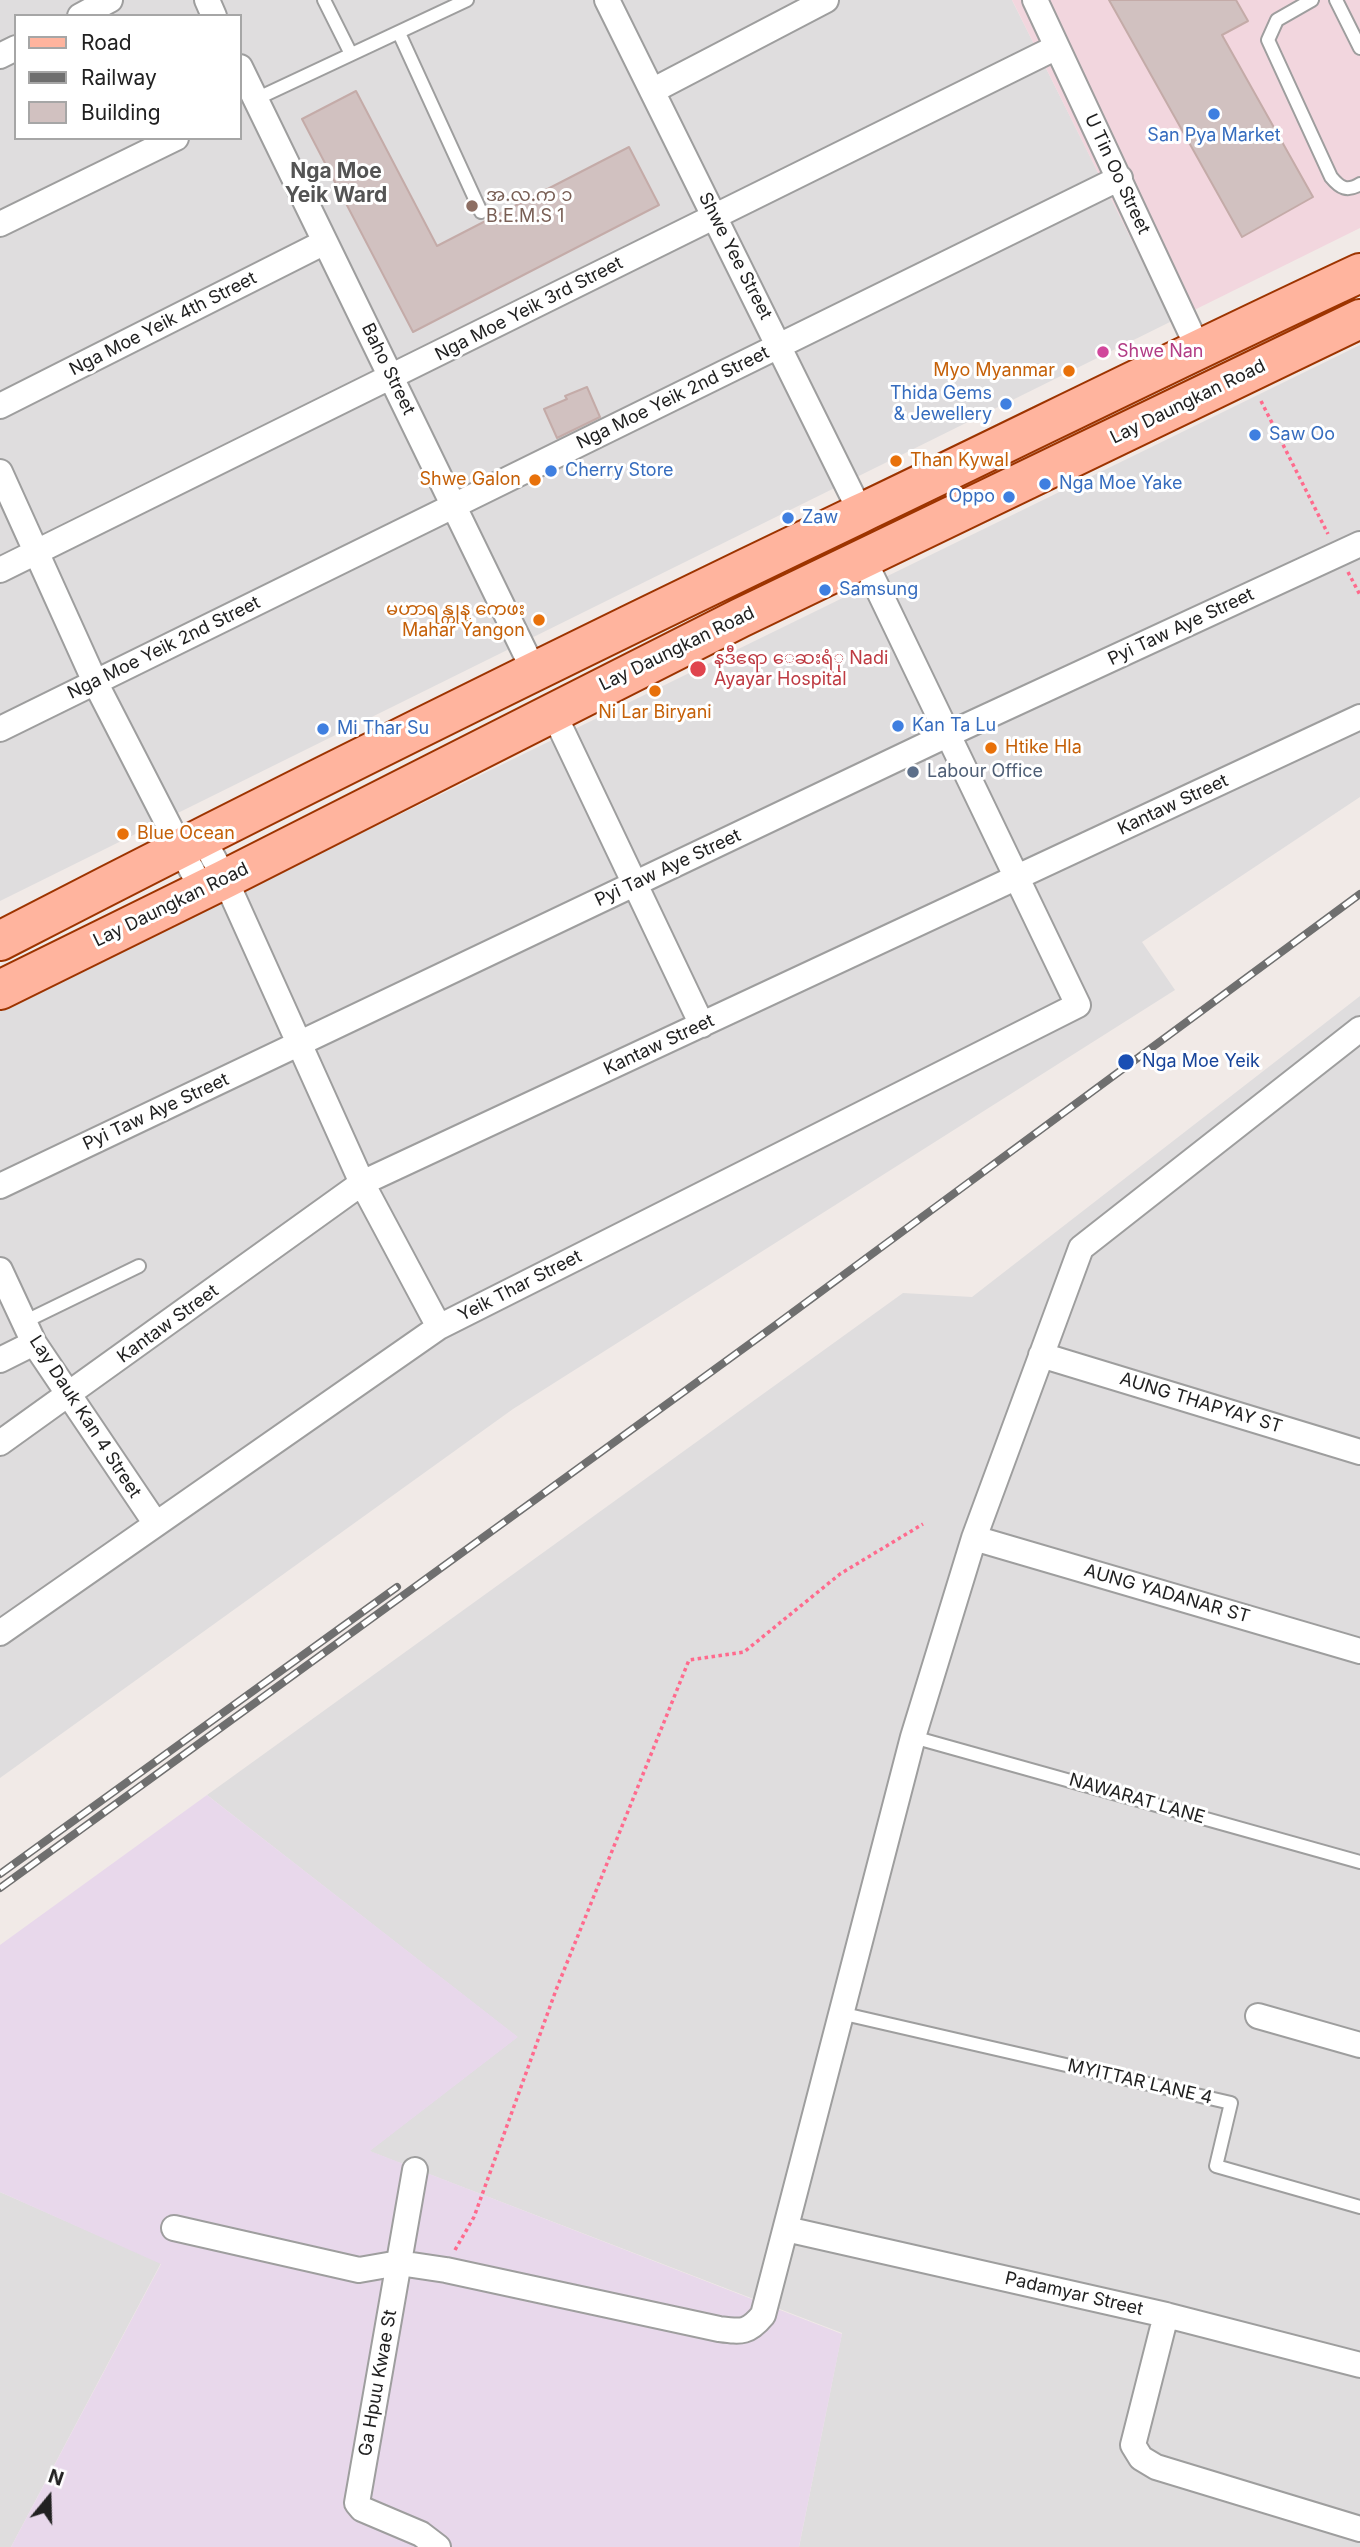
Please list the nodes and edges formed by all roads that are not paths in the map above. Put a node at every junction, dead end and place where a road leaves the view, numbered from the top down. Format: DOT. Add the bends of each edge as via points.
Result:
graph roads {
  1 [pos="110,0"];
  2 [pos="324,0"];
  3 [pos="467,0"];
  4 [pos="607,0"];
  5 [pos="826,0"];
  6 [pos="1035,0"];
  7 [pos="1312,0"];
  8 [pos="1336,0"];
  9 [pos="83,14"];
  10 [pos="399,33"];
  11 [pos="1057,47"];
  12 [pos="1360,48"];
  13 [pos="351,54"];
  14 [pos="242,76"];
  15 [pos="652,90"];
  16 [pos="248,103"];
  17 [pos="172,140"];
  18 [pos="1120,178"];
  19 [pos="1360,184"];
  20 [pos="481,212"];
  21 [pos="715,215"];
  22 [pos="0,224"];
  23 [pos="325,242"];
  24 [pos="1360,273"];
  25 [pos="1360,319"];
  26 [pos="780,347"];
  27 [pos="1198,348"];
  28 [pos="392,377"];
  29 [pos="0,406"];
  30 [pos="0,472"];
  31 [pos="454,504"];
  32 [pos="861,513"];
  33 [pos="1349,549"];
  34 [pos="36,552"];
  35 [pos="863,558"];
  36 [pos="0,570"];
  37 [pos="721,579"];
  38 [pos="740,618"];
  39 [pos="534,671"];
  40 [pos="95,682"];
  41 [pos="553,712"];
  42 [pos="1360,717"];
  43 [pos="0,729"];
  44 [pos="949,734"];
  45 [pos="191,843"];
  46 [pos="1018,878"];
  47 [pos="636,883"];
  48 [pos="214,884"];
  49 [pos="0,941"];
  50 [pos="0,990"];
  51 [pos="702,1025"];
  52 [pos="1360,1029"];
  53 [pos="299,1044"];
  54 [pos="362,1183"];
  55 [pos="0,1186"];
  56 [pos="139,1266"];
  57 [pos="0,1270"];
  58 [pos="439,1326"];
  59 [pos="29,1332"];
  60 [pos="1041,1355"];
  61 [pos="0,1360"];
  62 [pos="69,1395"];
  63 [pos="0,1443"];
  64 [pos="1360,1452"];
  65 [pos="156,1524"];
  66 [pos="974,1538"];
  67 [pos="0,1633"];
  68 [pos="1360,1651"];
  69 [pos="913,1737"];
  70 [pos="1360,1862"];
  71 [pos="840,2012"];
  72 [pos="1258,2016"];
  73 [pos="1360,2045"];
  74 [pos="415,2170"];
  75 [pos="1360,2207"];
  76 [pos="174,2228"];
  77 [pos="786,2229"];
  78 [pos="399,2263"];
  79 [pos="1166,2315"];
  80 [pos="1360,2365"];
  81 [pos="1360,2529"];
  82 [pos="438,2547"];
  1 -- 9 [label="street"];
  2 -- 13 [label="lane"];
  3 -- 10 [label="lane"];
  4 -- 15 [label="street, Shwe Yee Street"];
  5 -- 15 [label="street"];
  6 -- 11 [label="street, U Tin Oo Street"];
  7 -- 19 [label="lane" via="1277,20 1268,40 1331,177 1340,187 1352,189"];
  8 -- 12 [label="lane"];
  10 -- 13 [label="lane"];
  10 -- 20 [label="lane"];
  11 -- 18 [label="street, U Tin Oo Street"];
  11 -- 21 [label="street, Nga Moe Yeik 3rd Street"];
  13 -- 16 [label="lane"];
  14 -- 16 [label="street, Baho Street"];
  15 -- 21 [label="street, Shwe Yee Street"];
  16 -- 23 [label="street, Baho Street"];
  17 -- 22 [label="street"];
  18 -- 26 [label="street, Nga Moe Yeik 2nd Street"];
  18 -- 27 [label="street, U Tin Oo Street"];
  21 -- 26 [label="street, Shwe Yee Street"];
  21 -- 28 [label="street, Nga Moe Yeik 3rd Street"];
  23 -- 28 [label="street, Baho Street"];
  23 -- 29 [label="street, Nga Moe Yeik 4th Street"];
  24 -- 27 [label="main road"];
  25 -- 35 [label="main road, Lay Daungkan Road"];
  26 -- 31 [label="street, Nga Moe Yeik 2nd Street"];
  26 -- 32 [label="street, Shwe Yee Street"];
  27 -- 32 [label="main road"];
  28 -- 31 [label="street, Baho Street"];
  28 -- 34 [label="street, Nga Moe Yeik 3rd Street"];
  30 -- 34 [label="street"];
  31 -- 39 [label="street, Baho Street"];
  31 -- 40 [label="street, Nga Moe Yeik 2nd Street"];
  32 -- 37 [label="main road"];
  33 -- 44 [label="street, Pyi Taw Aye Street"];
  34 -- 36 [label="street, Nga Moe Yeik 3rd Street"];
  34 -- 40 [label="street"];
  35 -- 38 [label="main road, Lay Daungkan Road"];
  35 -- 44 [label="street"];
  37 -- 38 [label="main road"];
  37 -- 39 [label="main road"];
  38 -- 41 [label="main road, Lay Daungkan Road"];
  39 -- 41 [label="main road"];
  39 -- 45 [label="main road"];
  40 -- 43 [label="street, Nga Moe Yeik 2nd Street"];
  40 -- 45 [label="street"];
  41 -- 47 [label="street"];
  41 -- 48 [label="main road, Lay Daungkan Road"];
  42 -- 46 [label="street, Kantaw Street"];
  44 -- 46 [label="street"];
  44 -- 47 [label="street, Pyi Taw Aye Street"];
  45 -- 48 [label="street"];
  45 -- 49 [label="main road"];
  46 -- 51 [label="street, Kantaw Street"];
  46 -- 58 [label="street, Yeik Thar Street" via="1079,1005"];
  47 -- 51 [label="street"];
  47 -- 53 [label="street, Pyi Taw Aye Street"];
  48 -- 50 [label="main road, Lay Daungkan Road"];
  48 -- 53 [label="street"];
  51 -- 54 [label="street, Kantaw Street"];
  52 -- 60 [label="street" via="1081,1248"];
  53 -- 54 [label="street"];
  53 -- 55 [label="street, Pyi Taw Aye Street"];
  54 -- 58 [label="street"];
  54 -- 62 [label="street, Kantaw Street"];
  56 -- 59 [label="lane"];
  57 -- 59 [label="street, Lay Dauk Kan 4 Street"];
  58 -- 65 [label="street, Yeik Thar Street"];
  59 -- 61 [label="street"];
  59 -- 62 [label="street, Lay Dauk Kan 4 Street"];
  60 -- 64 [label="street, AUNG THAPYAY ST"];
  60 -- 66 [label="street"];
  62 -- 63 [label="street, Kantaw Street"];
  62 -- 65 [label="street, Lay Dauk Kan 4 Street"];
  65 -- 67 [label="street, Yeik Thar Street"];
  66 -- 68 [label="street, AUNG YADANAR ST"];
  66 -- 69 [label="street"];
  69 -- 70 [label="lane, NAWARAT LANE"];
  69 -- 71 [label="street"];
  71 -- 75 [label="lane, MYITTAR LANE 4" via="1231,2103 1216,2165"];
  71 -- 77 [label="street"];
  72 -- 73 [label="street"];
  74 -- 78 [label="street, Ga Hpuu Kwae St"];
  76 -- 78 [label="street" via="359,2270"];
  77 -- 78 [label="street" via="764,2315 753,2328 738,2332"];
  77 -- 79 [label="street, Padamyar Street"];
  78 -- 82 [label="street, Ga Hpuu Kwae St" via="357,2503"];
  79 -- 80 [label="street, Padamyar Street"];
  79 -- 81 [label="street" via="1133,2445 1140,2458 1156,2467"];
}
